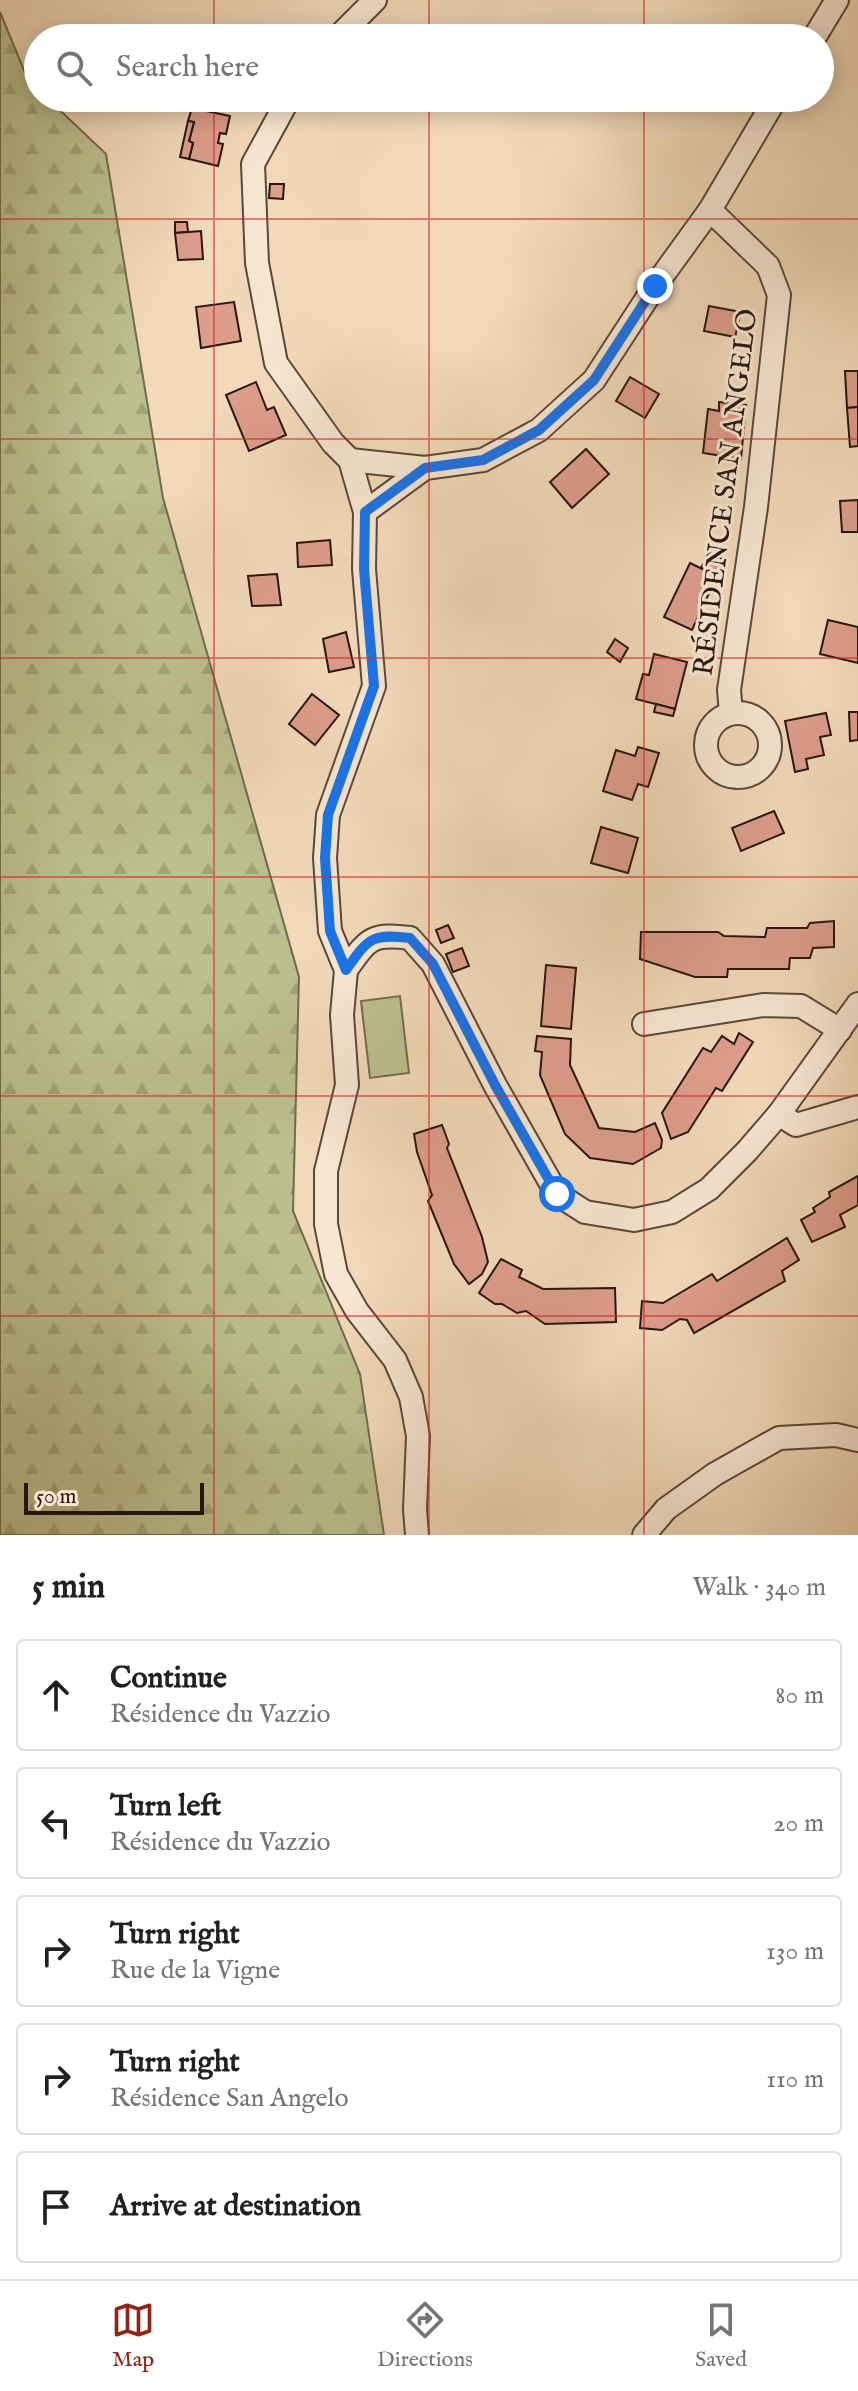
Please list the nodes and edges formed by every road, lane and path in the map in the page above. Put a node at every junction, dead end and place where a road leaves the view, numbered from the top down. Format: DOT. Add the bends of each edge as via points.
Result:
graph roads {
  1 [pos="375,0"];
  2 [pos="837,0"];
  3 [pos="351,24"];
  4 [pos="822,24"];
  5 [pos="281,112"];
  6 [pos="768,112"];
  7 [pos="710,210"];
  8 [pos="350,460"];
  9 [pos="425,468"];
  10 [pos="365,512"];
  11 [pos="731,713"];
  12 [pos="346,970"];
  13 [pos="858,1004"];
  14 [pos="644,1024"];
  15 [pos="840,1030"];
  16 [pos="858,1107"];
  17 [pos="779,1114"];
  18 [pos="858,1440"];
  19 [pos="417,1535"];
  20 [pos="644,1535"];
  1 -- 3 [label="street"];
  2 -- 4 [label="street"];
  5 -- 8 [label="street" via="253,164 257,263 276,363"];
  6 -- 7 [label="street"];
  7 -- 9 [label="street" via="594,380 539,430 483,460"];
  7 -- 11 [label="street, RÉSIDENCE SAN ANGELO" via="768,266 779,295 729,690"];
  8 -- 9 [label="street"];
  8 -- 10 [label="street"];
  9 -- 10 [label="street"];
  10 -- 12 [label="street" via="374,686 328,815 325,858 330,931"];
  12 -- 17 [label="street" via="364,945 385,935 410,938 433,964 557,1194 585,1212 634,1220 672,1212 709,1189"];
  12 -- 19 [label="street" via="342,1015 347,1085 326,1171 326,1224 336,1274 395,1360 411,1397 418,1436"];
  13 -- 15 [label="street"];
  14 -- 15 [label="street" via="763,1005 801,1006"];
  15 -- 17 [label="street"];
  16 -- 17 [label="street" via="796,1125"];
  18 -- 20 [label="street" via="836,1435 779,1438 666,1509"];
}
